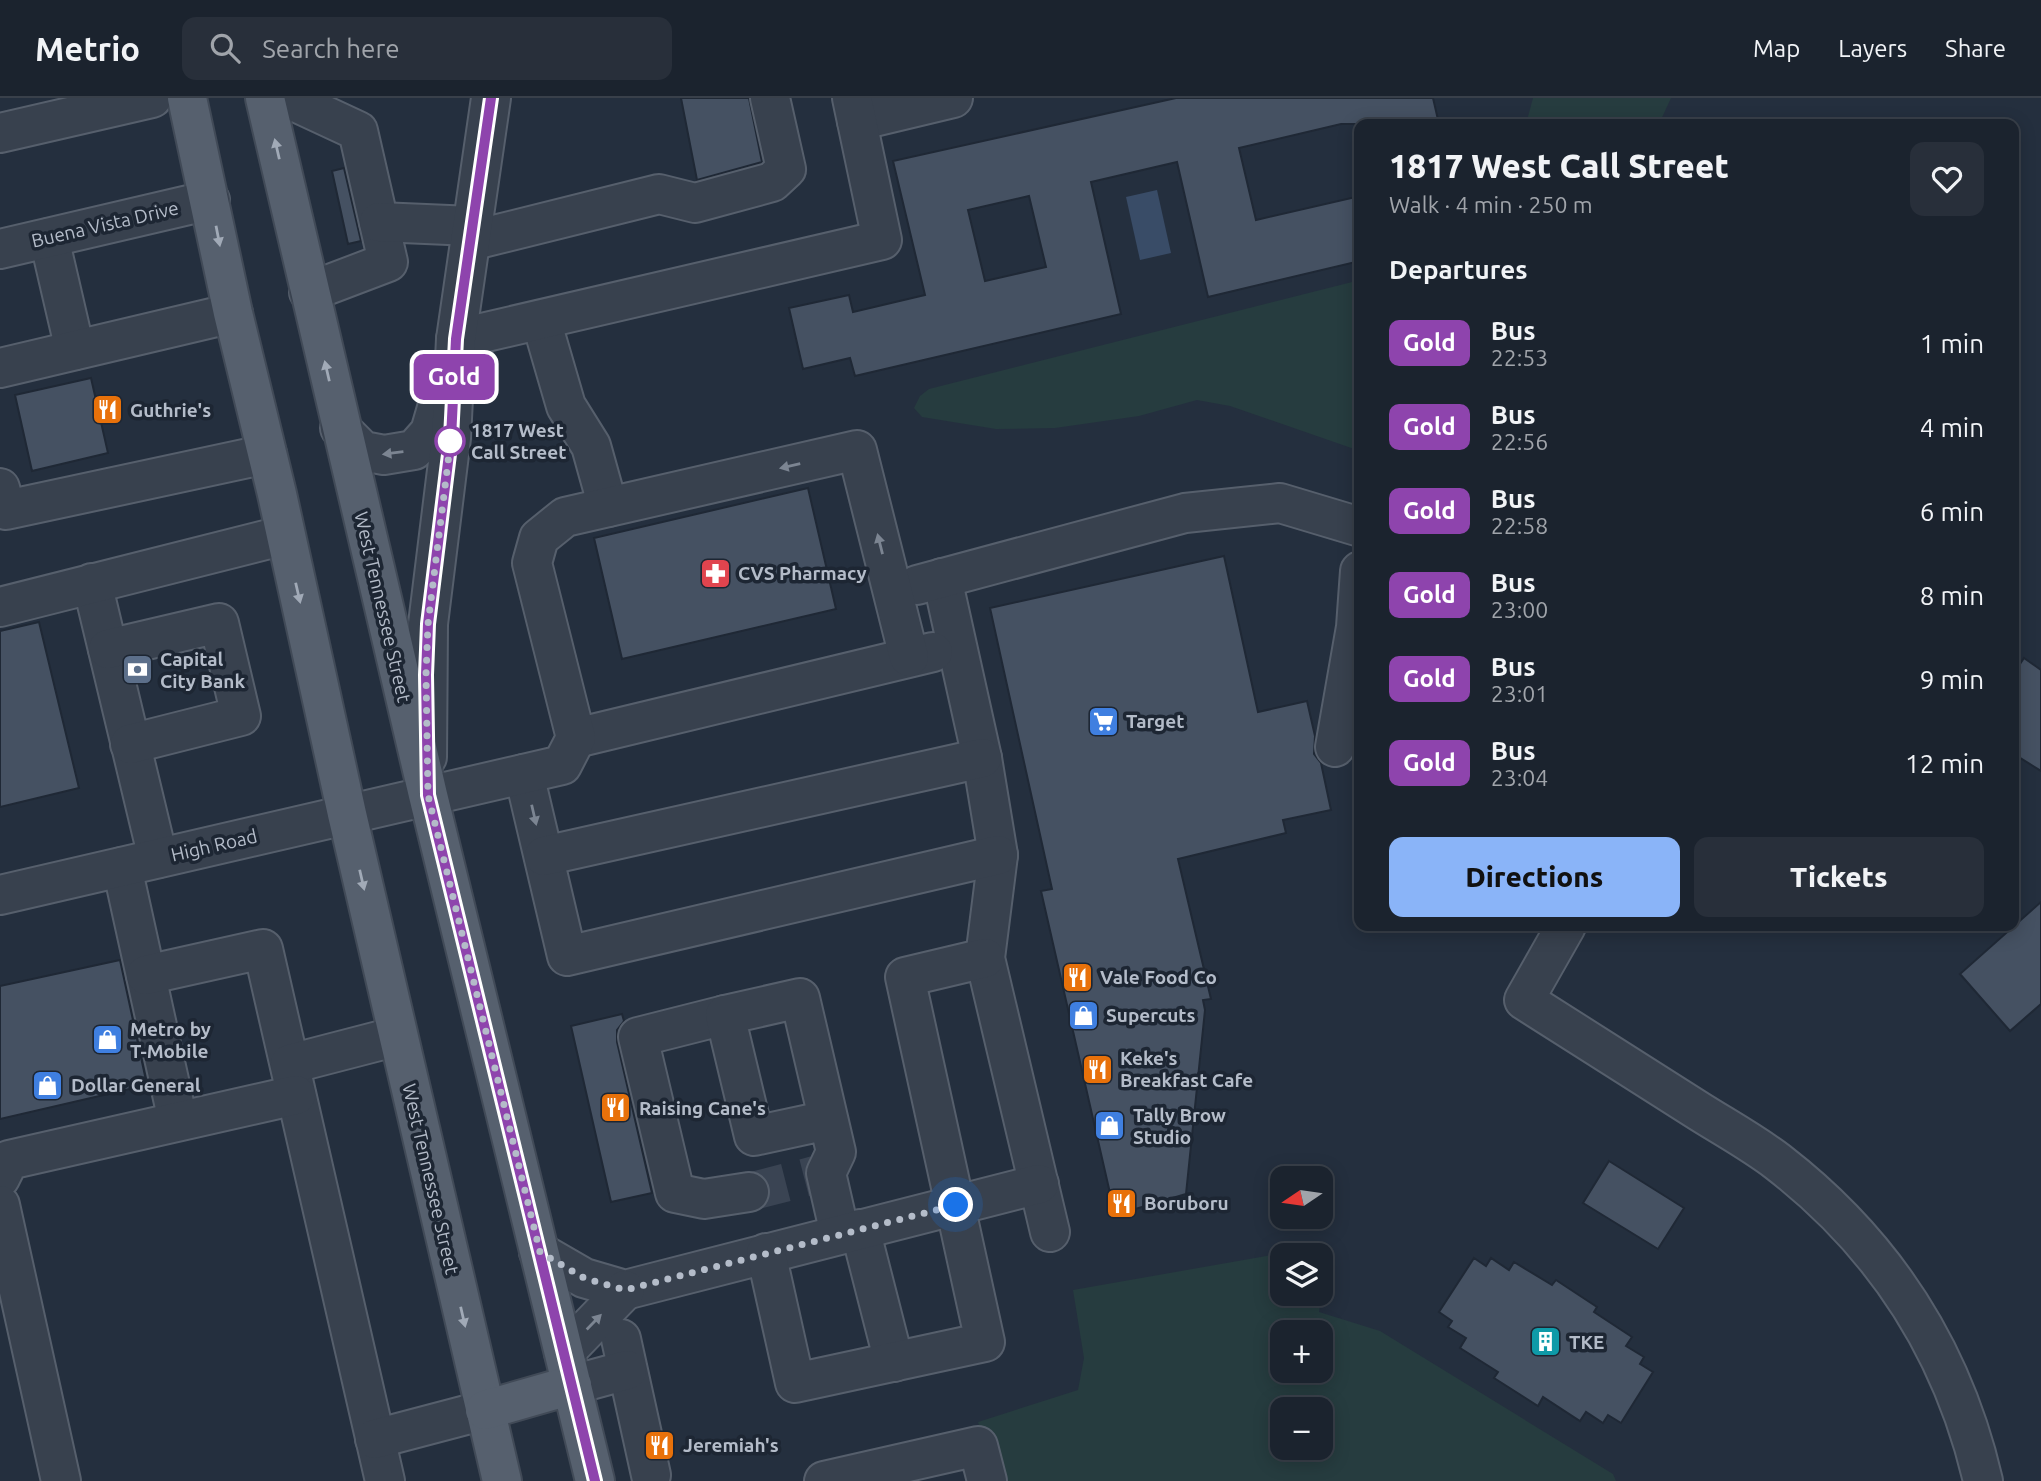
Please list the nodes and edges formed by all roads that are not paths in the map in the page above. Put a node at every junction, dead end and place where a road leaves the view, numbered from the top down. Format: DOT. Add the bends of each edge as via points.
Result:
graph roads {
  1 [pos="152,98"];
  2 [pos="187,98"];
  3 [pos="265,98"];
  4 [pos="287,98"];
  5 [pos="491,98"];
  6 [pos="770,98"];
  7 [pos="953,98"];
  8 [pos="855,110"];
  9 [pos="0,133"];
  10 [pos="210,200"];
  11 [pos="379,222"];
  12 [pos="471,233"];
  13 [pos="49,237"];
  14 [pos="0,249"];
  15 [pos="309,292"];
  16 [pos="233,313"];
  17 [pos="541,320"];
  18 [pos="456,339"];
  19 [pos="75,350"];
  20 [pos="0,368"];
  21 [pos="340,428"];
  22 [pos="267,454"];
  23 [pos="0,488"];
  24 [pos="608,507"];
  25 [pos="1354,525"];
  26 [pos="285,536"];
  27 [pos="942,578"];
  28 [pos="92,583"];
  29 [pos="892,591"];
  30 [pos="0,607"];
  31 [pos="1354,639"];
  32 [pos="956,646"];
  33 [pos="108,649"];
  34 [pos="909,657"];
  35 [pos="576,738"];
  36 [pos="130,744"];
  37 [pos="1335,747"];
  38 [pos="982,758"];
  39 [pos="524,774"];
  40 [pos="428,795"];
  41 [pos="347,814"];
  42 [pos="998,855"];
  43 [pos="544,856"];
  44 [pos="140,862"];
  45 [pos="0,895"];
  46 [pos="1563,931"];
  47 [pos="985,958"];
  48 [pos="146,975"];
  49 [pos="725,1015"];
  50 [pos="398,1036"];
  51 [pos="293,1079"];
  52 [pos="828,1120"];
  53 [pos="178,1121"];
  54 [pos="0,1178"];
  55 [pos="1040,1184"];
  56 [pos="749,1192"];
  57 [pos="0,1205"];
  58 [pos="956,1205"];
  59 [pos="1050,1231"];
  60 [pos="850,1232"];
  61 [pos="540,1252"];
  62 [pos="766,1253"];
  63 [pos="625,1290"];
  64 [pos="894,1362"];
  65 [pos="568,1369"];
  66 [pos="485,1410"];
  67 [pos="375,1439"];
  68 [pos="651,1475"];
  69 [pos="61,1481"];
  70 [pos="385,1481"];
  71 [pos="502,1481"];
  72 [pos="595,1481"];
  73 [pos="824,1481"];
  74 [pos="987,1481"];
  75 [pos="1983,1481"];
  1 -- 9 [label="street"];
  2 -- 10 [label="main road, West Tennessee Street"];
  15 -- 3 [label="main road, West Tennessee Street, one-way"];
  4 -- 11 [label="street" via="358,131"];
  5 -- 12 [label="street"];
  6 -- 12 [label="street" via="786,169 772,181 695,203 659,194"];
  7 -- 8 [label="street"];
  8 -- 17 [label="street" via="882,240"];
  10 -- 13 [label="street, Buena Vista Drive"];
  10 -- 16 [label="main road, West Tennessee Street, one-way"];
  11 -- 12 [label="street"];
  11 -- 15 [label="street" via="388,262"];
  12 -- 18 [label="street"];
  13 -- 14 [label="street, Buena Vista Drive"];
  13 -- 19 [label="street"];
  21 -- 15 [label="main road, West Tennessee Street, one-way"];
  16 -- 19 [label="street"];
  16 -- 22 [label="main road, West Tennessee Street"];
  17 -- 18 [label="street"];
  17 -- 24 [label="street" via="566,407 591,446"];
  18 -- 21 [label="street, one-way" via="430,432 414,450 363,451"];
  18 -- 40 [label="street" via="451,438 428,624"];
  19 -- 20 [label="street"];
  21 -- 40 [label="main road, West Tennessee Street"];
  22 -- 23 [label="street" via="6,510"];
  22 -- 26 [label="main road, West Tennessee Street"];
  29 -- 24 [label="street, one-way" via="857,450"];
  24 -- 35 [label="street" via="565,517 539,538 532,563"];
  25 -- 27 [label="street" via="1280,503 1185,513"];
  26 -- 28 [label="street"];
  26 -- 41 [label="main road, West Tennessee Street, one-way"];
  27 -- 29 [label="street"];
  27 -- 32 [label="street"];
  28 -- 30 [label="street"];
  28 -- 33 [label="street"];
  29 -- 34 [label="street"];
  31 -- 37 [label="street"];
  32 -- 34 [label="street"];
  32 -- 38 [label="street"];
  33 -- 36 [label="street"];
  33 -- 36 [label="street" via="219,623 242,716"];
  34 -- 35 [label="street"];
  35 -- 39 [label="street, High Road" via="562,765"];
  36 -- 44 [label="street"];
  38 -- 42 [label="street"];
  38 -- 43 [label="street"];
  39 -- 40 [label="street, High Road"];
  39 -- 43 [label="street, one-way"];
  40 -- 41 [label="street, High Road"];
  40 -- 61 [label="main road, West Tennessee Street"];
  41 -- 44 [label="street, High Road"];
  41 -- 50 [label="main road, West Tennessee Street, one-way"];
  42 -- 43 [label="street" via="567,956"];
  42 -- 47 [label="street"];
  44 -- 45 [label="street, High Road"];
  44 -- 48 [label="street"];
  46 -- 75 [label="street" via="1524,999 1778,1162 1870,1248 1943,1360"];
  47 -- 55 [label="street"];
  47 -- 58 [label="street" via="905,977"];
  48 -- 51 [label="street" via="263,949"];
  48 -- 53 [label="street"];
  49 -- 52 [label="street" via="754,1136"];
  49 -- 52 [label="street" via="800,998"];
  49 -- 56 [label="street" via="638,1037 675,1193 704,1199"];
  50 -- 51 [label="street"];
  50 -- 66 [label="main road, West Tennessee Street, one-way"];
  51 -- 53 [label="street"];
  51 -- 67 [label="street"];
  52 -- 60 [label="street" via="836,1152 821,1174"];
  53 -- 54 [label="street" via="9,1160"];
  55 -- 58 [label="street"];
  55 -- 59 [label="street"];
  57 -- 69 [label="street"];
  58 -- 60 [label="street"];
  58 -- 64 [label="street" via="985,1342"];
  60 -- 62 [label="street"];
  60 -- 64 [label="street"];
  61 -- 63 [label="street" via="584,1278"];
  61 -- 65 [label="main road, West Tennessee Street"];
  62 -- 63 [label="street"];
  62 -- 64 [label="street" via="795,1383"];
  65 -- 63 [label="street, one-way"];
  65 -- 66 [label="main road"];
  65 -- 68 [label="street" via="624,1355"];
  65 -- 72 [label="main road, West Tennessee Street"];
  66 -- 67 [label="street"];
  66 -- 71 [label="main road, West Tennessee Street"];
  67 -- 70 [label="street"];
  73 -- 74 [label="street" via="978,1446"];
}
